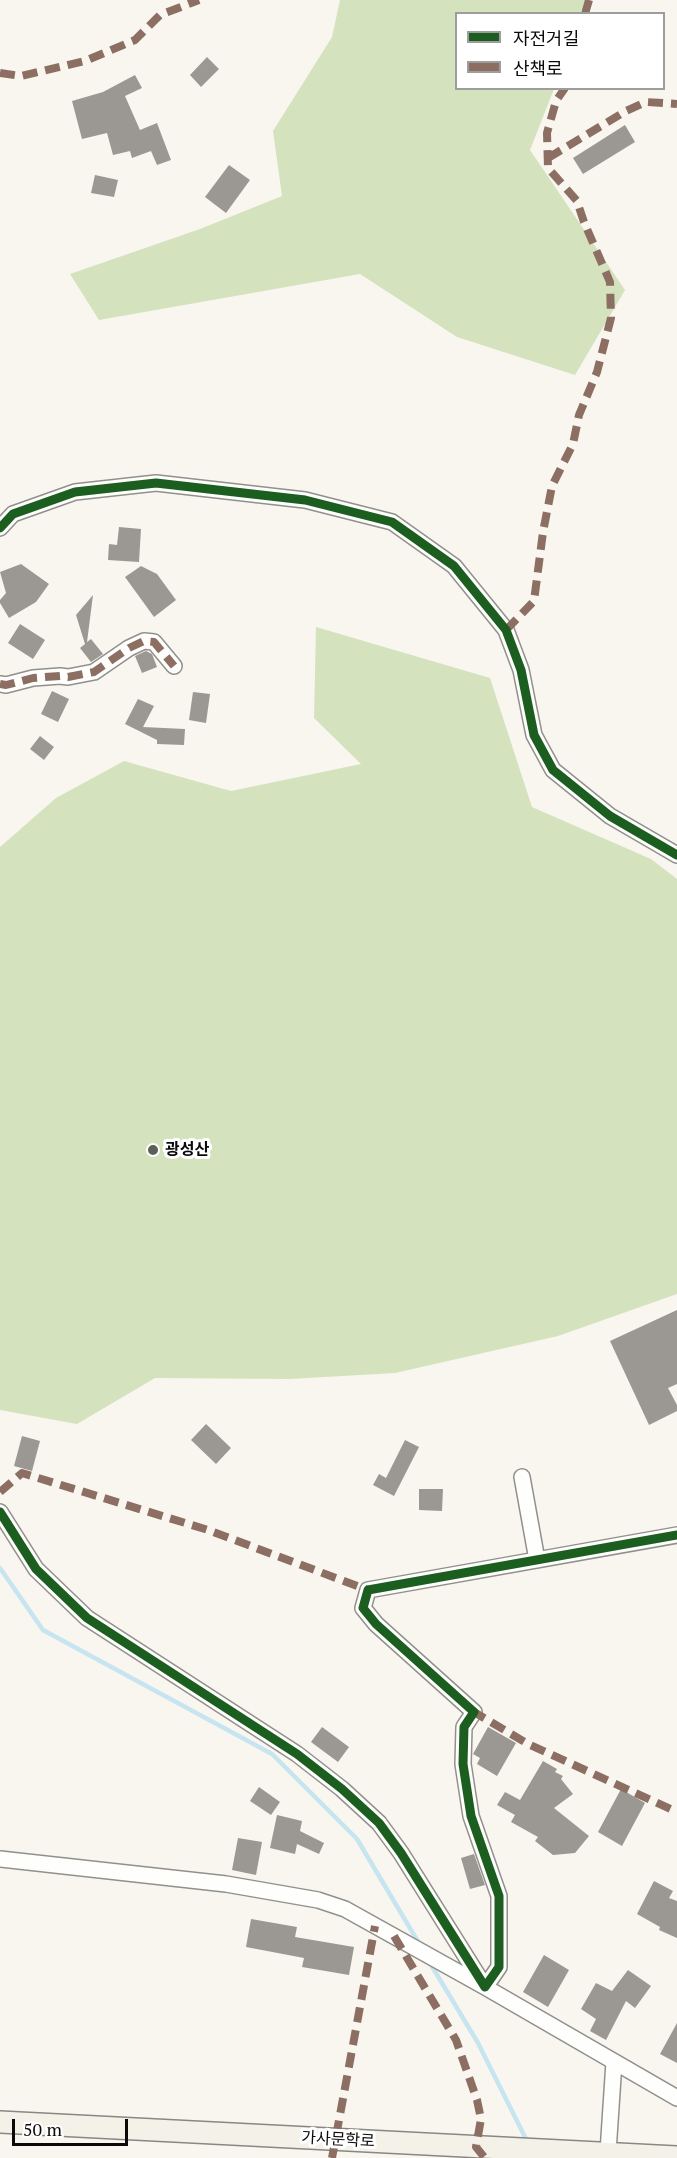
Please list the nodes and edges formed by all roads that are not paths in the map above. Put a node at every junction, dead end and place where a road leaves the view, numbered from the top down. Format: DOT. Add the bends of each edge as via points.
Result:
graph roads {
  1 [pos="0,528"];
  2 [pos="174,666"];
  3 [pos="0,684"];
  4 [pos="677,855"];
  5 [pos="522,1477"];
  6 [pos="0,1512"];
  7 [pos="677,1535"];
  8 [pos="537,1560"];
  9 [pos="0,1859"];
  10 [pos="485,1987"];
  11 [pos="614,2061"];
  12 [pos="677,2098"];
  13 [pos="0,2122"];
  14 [pos="608,2152"];
  15 [pos="677,2157"];
  1 -- 4 [label="street" via="13,514 75,492 156,483 305,500 392,522 454,566 506,630 521,670 534,735 553,770 610,816"];
  2 -- 3 [label="street" via="154,642 144,641 94,672"];
  5 -- 8 [label="street"];
  6 -- 10 [label="street" via="36,1569 87,1618 297,1754 379,1823"];
  7 -- 8 [label="street"];
  8 -- 10 [label="street" via="368,1590 363,1608 474,1712 464,1727 463,1764 471,1816 499,1896 499,1967"];
  9 -- 10 [label="street" via="226,1884 318,1900 345,1909"];
  10 -- 11 [label="street"];
  11 -- 12 [label="street"];
  11 -- 14 [label="street"];
  13 -- 14 [label="main road, 가사문학로"];
  14 -- 15 [label="main road, 가사문학로"];
}
